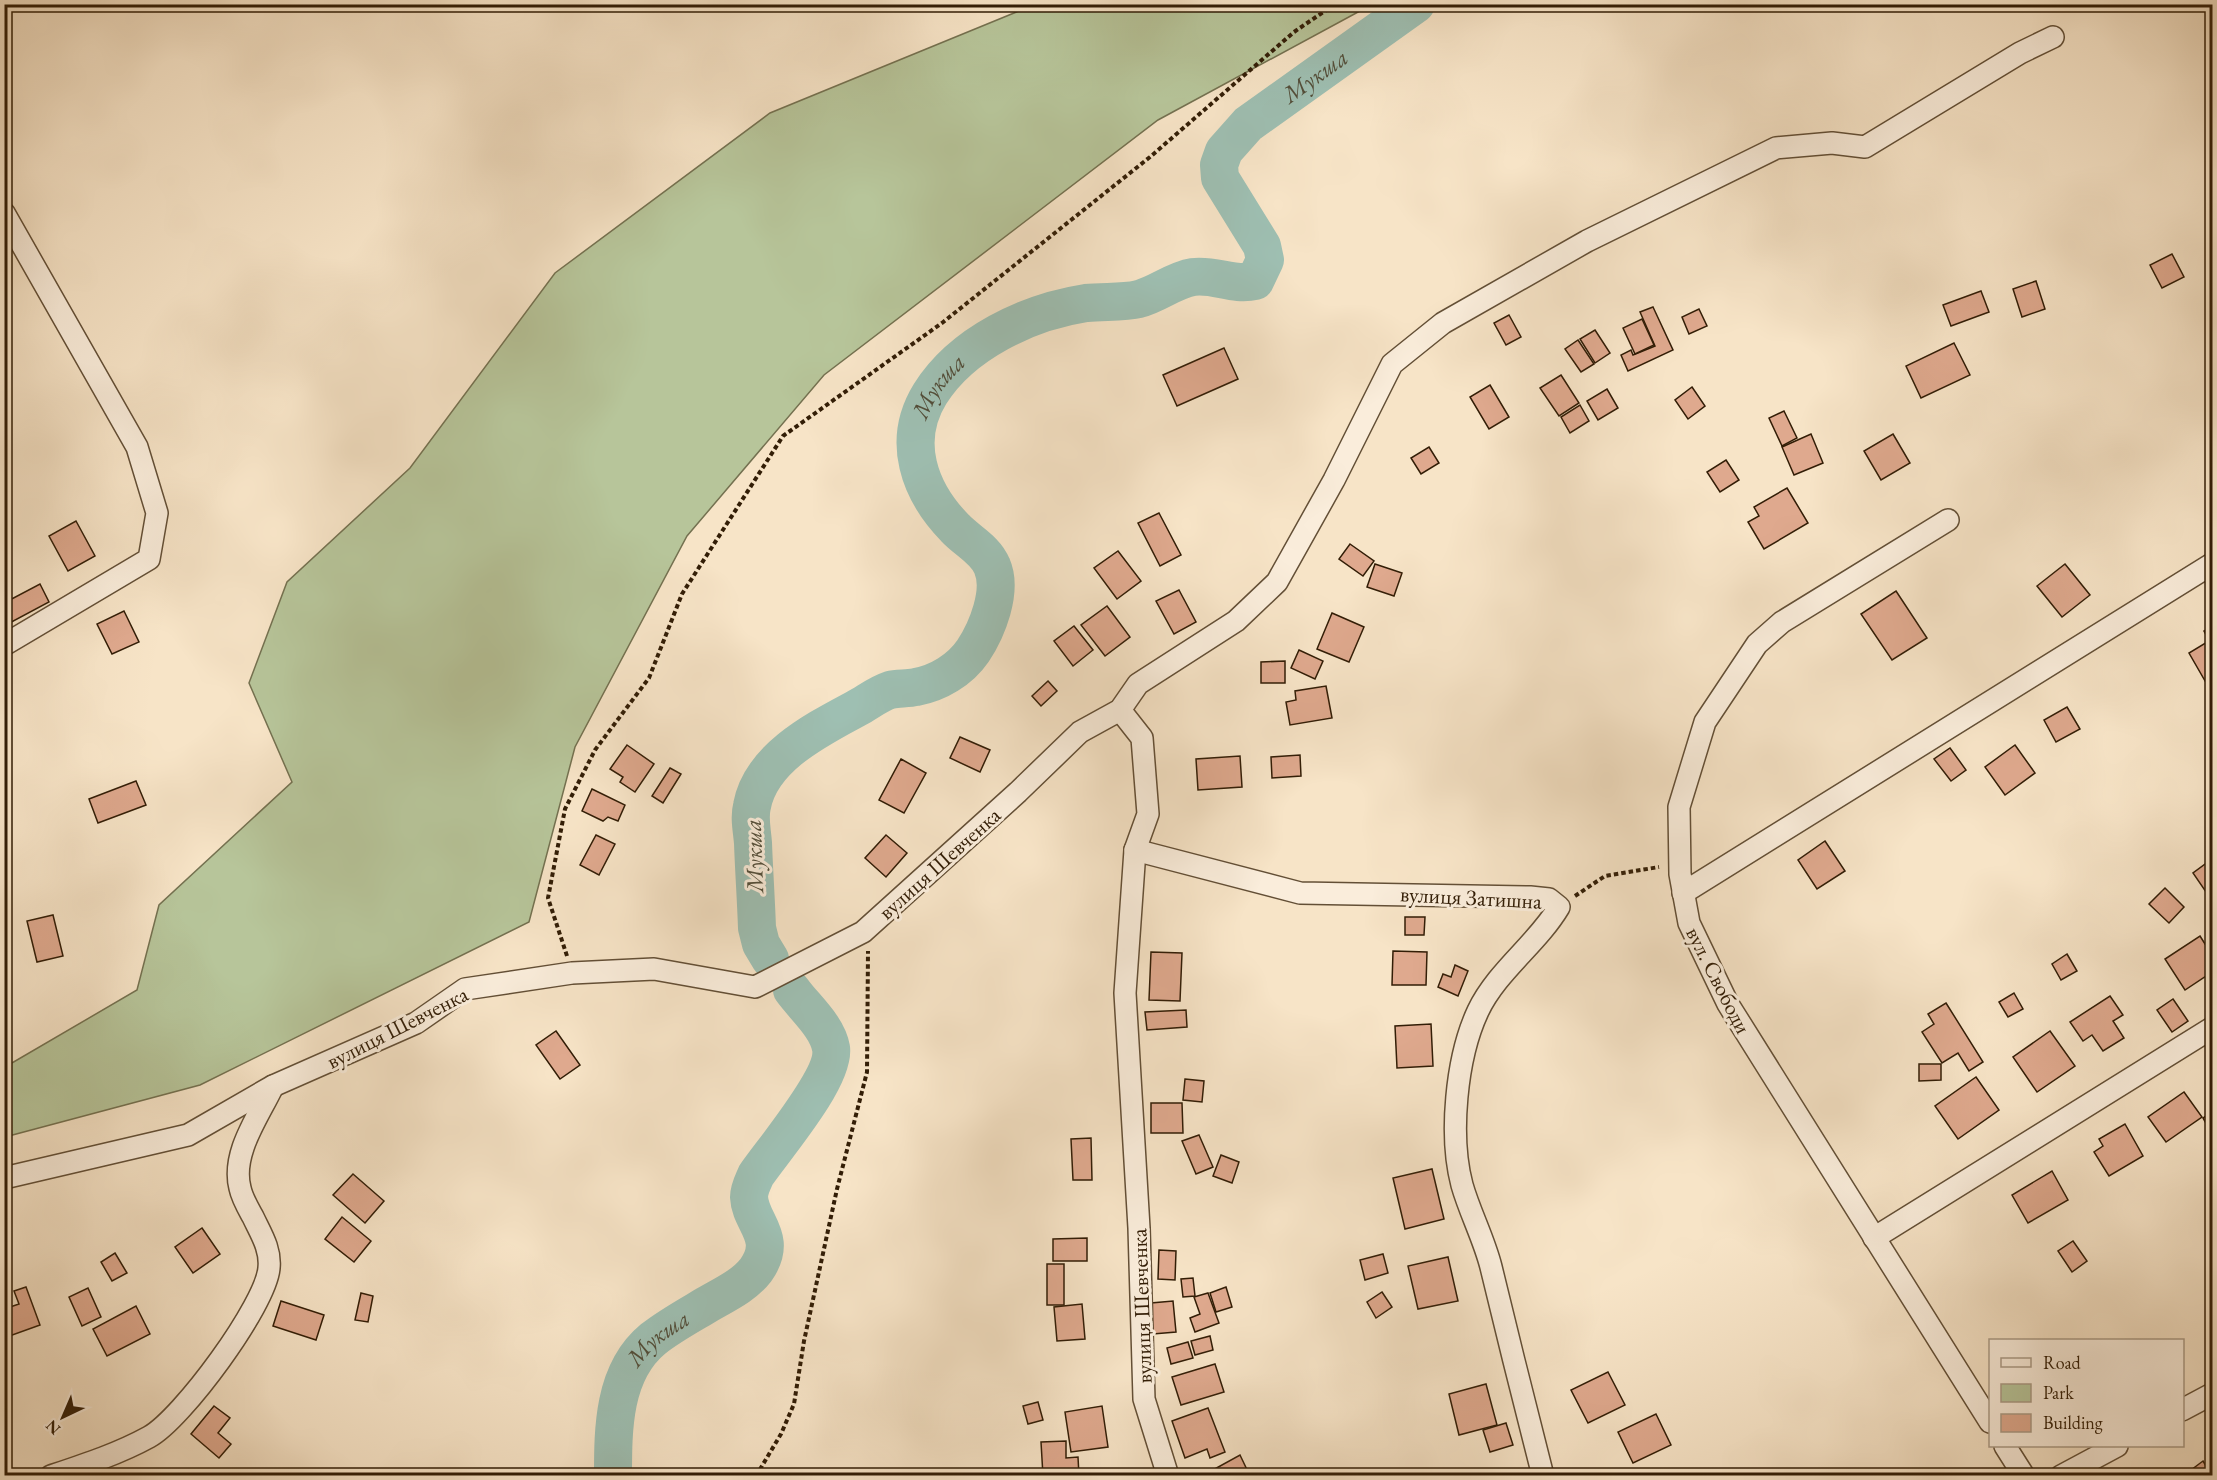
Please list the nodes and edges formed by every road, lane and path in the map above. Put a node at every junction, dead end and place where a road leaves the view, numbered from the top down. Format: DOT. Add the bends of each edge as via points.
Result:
graph roads {
  1 [pos="1335,4"];
  2 [pos="2053,38"];
  3 [pos="4,213"];
  4 [pos="1948,520"];
  5 [pos="2212,564"];
  6 [pos="4,645"];
  7 [pos="1120,710"];
  8 [pos="1135,850"];
  9 [pos="1680,863"];
  10 [pos="1683,893"];
  11 [pos="1559,907"];
  12 [pos="863,932"];
  13 [pos="572,973"];
  14 [pos="2212,1028"];
  15 [pos="273,1086"];
  16 [pos="4,1178"];
  17 [pos="1875,1238"];
  18 [pos="2212,1394"];
  19 [pos="2184,1409"];
  20 [pos="1989,1420"];
  21 [pos="2006,1447"];
  22 [pos="2115,1447"];
  23 [pos="51,1476"];
  24 [pos="756,1476"];
  25 [pos="1168,1476"];
  26 [pos="1543,1476"];
  27 [pos="2024,1476"];
  28 [pos="2061,1476"];
  1 -- 13 [label="path" via="1294,32 1150,157 942,323 783,436 682,594 649,678 594,750 566,809 548,898"];
  2 -- 7 [label="street" via="2020,52 1864,147 1832,143 1776,148 1587,241 1443,323 1392,364 1277,582 1236,621 1138,684"];
  3 -- 6 [label="street" via="137,447 158,513 149,559"];
  4 -- 9 [label="street, вул. Свободи" via="1782,622 1757,645 1705,722 1679,807"];
  5 -- 10 [label="street"];
  7 -- 8 [label="street, вулиця Шевченка" via="1142,738 1148,814"];
  7 -- 12 [label="street, вулиця Шевченка" via="1080,732"];
  8 -- 11 [label="street, вулиця Затишна" via="1300,893 1549,898"];
  8 -- 25 [label="street, вулиця Шевченка" via="1125,993 1144,1399"];
  9 -- 10 [label="street, вул. Свободи"];
  9 -- 11 [label="path" via="1605,876"];
  10 -- 17 [label="street, вул. Свободи" via="1689,923 1728,1004"];
  11 -- 26 [label="street, вулиця Затишна" via="1547,928 1509,968 1478,1011 1462,1065 1454,1131 1462,1185 1488,1256"];
  12 -- 13 [label="street, вулиця Шевченка" via="755,987 654,969"];
  12 -- 24 [label="path" via="869,958 867,1072 814,1294 794,1404"];
  13 -- 15 [label="street, вулиця Шевченка" via="465,989 416,1023"];
  14 -- 17 [label="street"];
  15 -- 16 [label="street, вулиця Шевченка" via="188,1135"];
  15 -- 23 [label="street" via="238,1167 240,1188 268,1249 269,1269 258,1299 222,1357 182,1409 158,1430 89,1463"];
  17 -- 20 [label="street, вул. Свободи"];
  18 -- 19 [label="street"];
  21 -- 27 [label="street"];
  22 -- 28 [label="street"];
}
